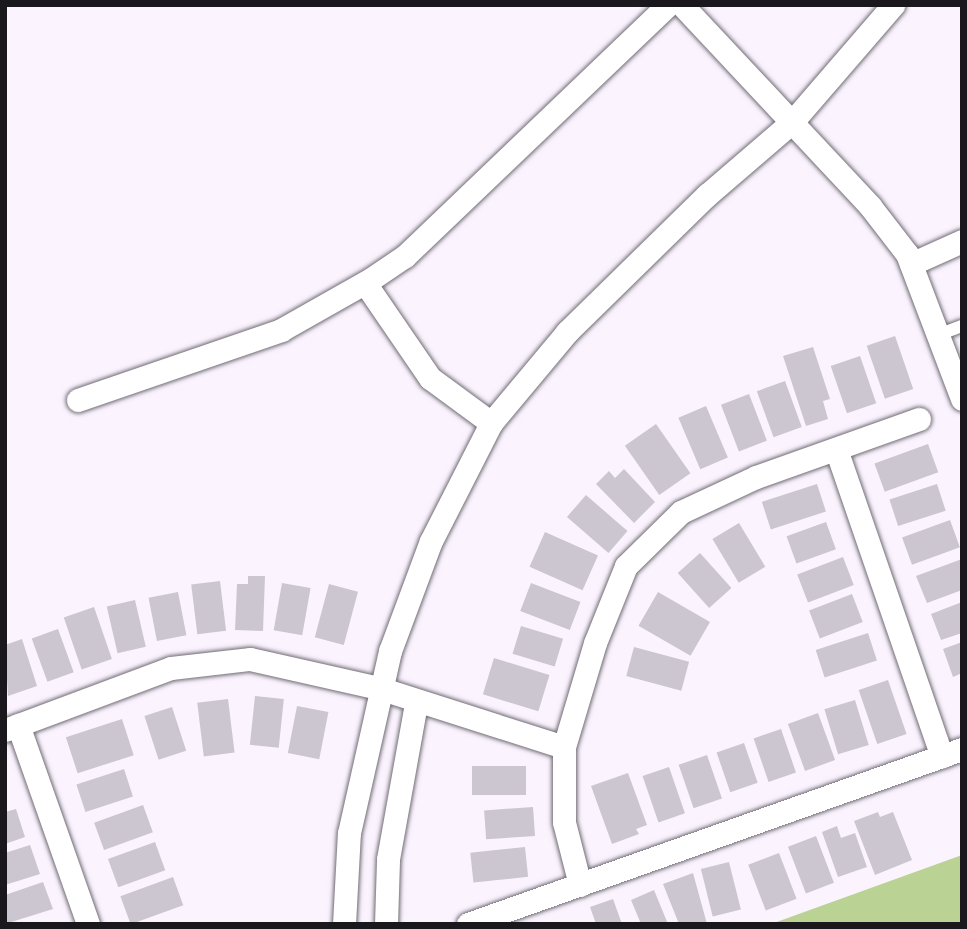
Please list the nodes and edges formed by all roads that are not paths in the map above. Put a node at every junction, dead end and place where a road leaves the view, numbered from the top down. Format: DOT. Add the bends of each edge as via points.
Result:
graph roads {
  1 [pos="668,5"];
  2 [pos="682,5"];
  3 [pos="893,5"];
  4 [pos="792,122"];
  5 [pos="962,241"];
  6 [pos="911,264"];
  7 [pos="365,283"];
  8 [pos="962,327"];
  9 [pos="938,335"];
  10 [pos="962,399"];
  11 [pos="78,400"];
  12 [pos="919,419"];
  13 [pos="491,423"];
  14 [pos="836,449"];
  15 [pos="379,688"];
  16 [pos="416,703"];
  17 [pos="12,728"];
  18 [pos="564,747"];
  19 [pos="952,753"];
  20 [pos="580,885"];
  21 [pos="88,924"];
  22 [pos="344,924"];
  23 [pos="386,924"];
  24 [pos="468,924"];
  1 -- 7 [label="street" via="405,256"];
  2 -- 4 [label="street"];
  3 -- 4 [label="street"];
  4 -- 6 [label="street" via="870,206"];
  4 -- 13 [label="street" via="707,195 567,332"];
  5 -- 6 [label="street"];
  6 -- 9 [label="street"];
  7 -- 11 [label="street" via="281,330"];
  7 -- 13 [label="street" via="430,378"];
  8 -- 9 [label="lane"];
  9 -- 10 [label="street"];
  12 -- 14 [label="street"];
  13 -- 15 [label="street" via="431,541 401,614"];
  14 -- 18 [label="street" via="681,512 626,566 595,643"];
  14 -- 19 [label="street"];
  15 -- 16 [label="street"];
  15 -- 17 [label="street" via="250,659 171,668"];
  15 -- 22 [label="street" via="349,832"];
  16 -- 18 [label="street"];
  16 -- 23 [label="street" via="388,859"];
  17 -- 21 [label="street"];
  18 -- 20 [label="street" via="564,822"];
  19 -- 20 [label="street"];
  20 -- 24 [label="street"];
}
